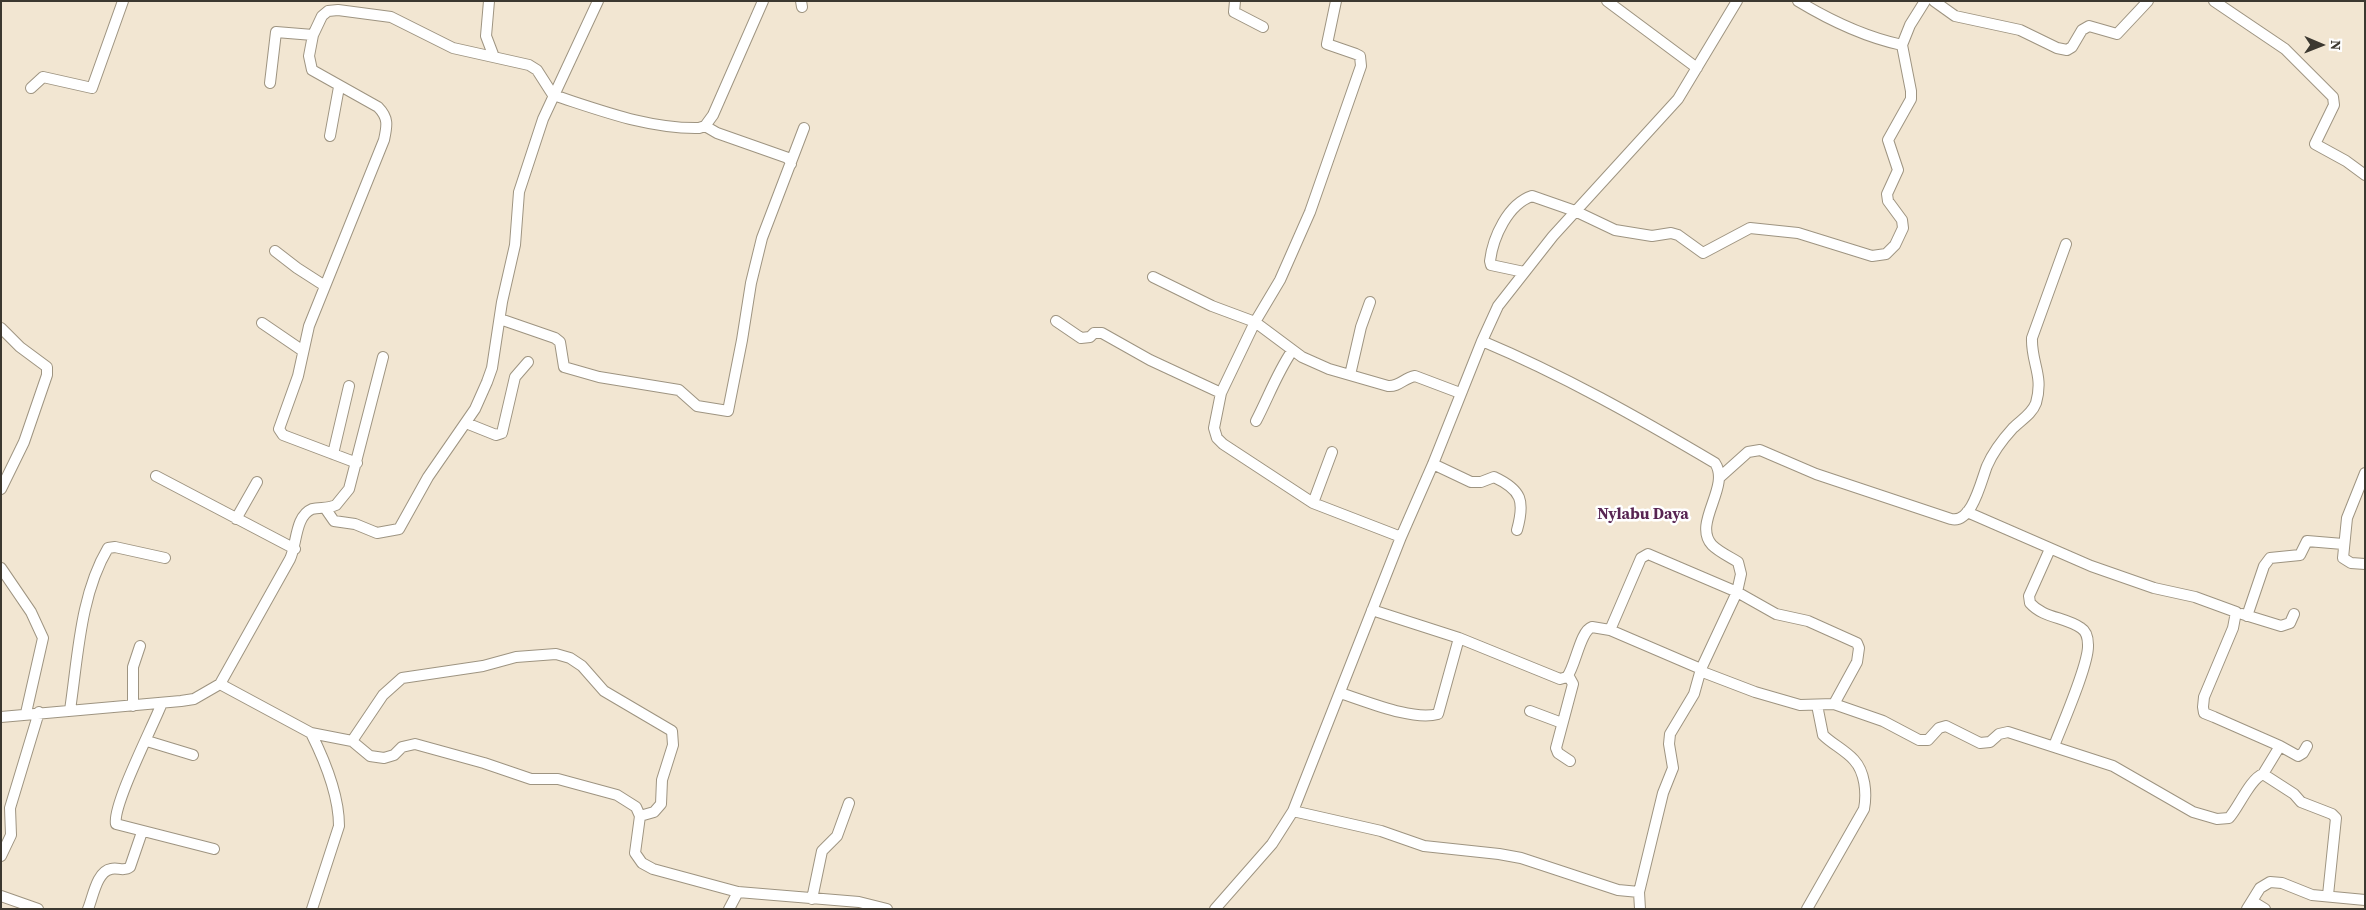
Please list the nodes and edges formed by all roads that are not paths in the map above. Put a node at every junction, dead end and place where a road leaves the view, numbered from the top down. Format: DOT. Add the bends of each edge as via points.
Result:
graph roads {
  1 [pos="123,1"];
  2 [pos="489,1"];
  3 [pos="598,1"];
  4 [pos="763,1"];
  5 [pos="1235,1"];
  6 [pos="1336,1"];
  7 [pos="1607,1"];
  8 [pos="1737,1"];
  9 [pos="1798,1"];
  10 [pos="1925,1"];
  11 [pos="1934,1"];
  12 [pos="2148,1"];
  13 [pos="2214,1"];
  14 [pos="328,6"];
  15 [pos="1263,26"];
  16 [pos="313,35"];
  17 [pos="1902,45"];
  18 [pos="494,56"];
  19 [pos="1697,68"];
  20 [pos="270,82"];
  21 [pos="339,86"];
  22 [pos="31,88"];
  23 [pos="553,95"];
  24 [pos="705,126"];
  25 [pos="804,128"];
  26 [pos="330,136"];
  27 [pos="791,164"];
  28 [pos="2365,175"];
  29 [pos="1575,212"];
  30 [pos="2066,244"];
  31 [pos="275,251"];
  32 [pos="1524,272"];
  33 [pos="1153,277"];
  34 [pos="325,286"];
  35 [pos="1370,302"];
  36 [pos="500,319"];
  37 [pos="1056,321"];
  38 [pos="1255,322"];
  39 [pos="262,323"];
  40 [pos="1,328"];
  41 [pos="1482,341"];
  42 [pos="303,351"];
  43 [pos="1292,351"];
  44 [pos="382,357"];
  45 [pos="528,362"];
  46 [pos="1350,375"];
  47 [pos="350,386"];
  48 [pos="1221,393"];
  49 [pos="1460,393"];
  50 [pos="1256,421"];
  51 [pos="466,423"];
  52 [pos="1332,452"];
  53 [pos="333,454"];
  54 [pos="357,463"];
  55 [pos="1433,464"];
  56 [pos="2365,473"];
  57 [pos="156,476"];
  58 [pos="1719,478"];
  59 [pos="257,482"];
  60 [pos="1,489"];
  61 [pos="1313,503"];
  62 [pos="325,508"];
  63 [pos="1967,512"];
  64 [pos="236,520"];
  65 [pos="1517,530"];
  66 [pos="1401,537"];
  67 [pos="2344,544"];
  68 [pos="294,549"];
  69 [pos="2050,549"];
  70 [pos="165,558"];
  71 [pos="2365,564"];
  72 [pos="1,568"];
  73 [pos="1737,592"];
  74 [pos="1372,610"];
  75 [pos="2236,612"];
  76 [pos="2294,614"];
  77 [pos="2247,616"];
  78 [pos="1610,630"];
  79 [pos="1459,638"];
  80 [pos="140,646"];
  81 [pos="1700,670"];
  82 [pos="1568,676"];
  83 [pos="220,684"];
  84 [pos="1340,693"];
  85 [pos="162,703"];
  86 [pos="1834,704"];
  87 [pos="1817,705"];
  88 [pos="133,706"];
  89 [pos="70,710"];
  90 [pos="1530,710"];
  91 [pos="39,712"];
  92 [pos="26,713"];
  93 [pos="1,717"];
  94 [pos="1562,723"];
  95 [pos="311,734"];
  96 [pos="147,741"];
  97 [pos="352,741"];
  98 [pos="2054,746"];
  99 [pos="2280,746"];
  100 [pos="2307,746"];
  101 [pos="193,755"];
  102 [pos="1570,761"];
  103 [pos="2263,774"];
  104 [pos="849,802"];
  105 [pos="1293,812"];
  106 [pos="640,816"];
  107 [pos="142,832"];
  108 [pos="214,849"];
  109 [pos="1,856"];
  110 [pos="738,892"];
  111 [pos="1639,892"];
  112 [pos="2328,895"];
  113 [pos="1,896"];
  114 [pos="812,899"];
  115 [pos="2365,900"];
  116 [pos="2250,905"];
  117 [pos="2350,905"];
  118 [pos="38,909"];
  119 [pos="88,909"];
  120 [pos="312,909"];
  121 [pos="729,909"];
  122 [pos="887,909"];
  123 [pos="1215,909"];
  124 [pos="1640,909"];
  125 [pos="1807,909"];
  126 [pos="2265,909"];
  1 -- 22 [label="street" via="92,88 43,76"];
  2 -- 18 [label="street" via="486,36"];
  3 -- 23 [label="street"];
  4 -- 24 [label="street" via="713,115"];
  5 -- 15 [label="street" via="1234,12"];
  6 -- 38 [label="street" via="1326,44 1360,56 1361,66 1310,212 1280,280"];
  7 -- 19 [label="street"];
  8 -- 19 [label="street"];
  9 -- 17 [label="street" via="1848,28"];
  10 -- 17 [label="street"];
  11 -- 12 [label="street" via="1955,16 2020,30 2067,50 2089,26 2117,34"];
  13 -- 28 [label="street" via="2285,49 2333,97 2334,105 2315,144"];
  14 -- 16 [label="street"];
  14 -- 18 [label="street" via="391,17 453,48"];
  16 -- 20 [label="street" via="276,32"];
  16 -- 21 [label="street" via="309,56 312,70"];
  17 -- 29 [label="street" via="1911,99 1889,135 1888,145 1898,170 1887,194 1893,210 1902,220 1903,228 1895,245 1886,254 1872,256 1798,234 1750,228 1703,253 1678,235 1652,236 1615,230"];
  18 -- 23 [label="street" via="533,66"];
  19 -- 29 [label="street" via="1661,121"];
  21 -- 26 [label="street"];
  21 -- 34 [label="street" via="378,107 388,121 384,140"];
  23 -- 24 [label="street" via="655,124 685,128"];
  23 -- 36 [label="street" via="519,192 516,245"];
  24 -- 27 [label="street" via="716,133 788,158"];
  25 -- 27 [label="street"];
  27 -- 36 [label="street" via="762,238 750,283 730,407 726,412 698,406 680,390 599,377 564,367 560,342 555,338"];
  29 -- 32 [label="street"];
  29 -- 32 [label="street" via="1532,196 1516,205 1498,231 1490,260 1497,267"];
  30 -- 63 [label="street" via="2032,338 2032,352 2040,380 2035,404 1994,453"];
  31 -- 34 [label="street"];
  32 -- 41 [label="street" via="1498,306"];
  33 -- 38 [label="street" via="1212,306"];
  34 -- 42 [label="street" via="307,331"];
  35 -- 46 [label="street"];
  36 -- 51 [label="street" via="492,368"];
  37 -- 48 [label="street" via="1082,338 1102,333"];
  38 -- 43 [label="street"];
  38 -- 48 [label="street"];
  39 -- 42 [label="street"];
  40 -- 60 [label="street" via="47,367 47,375 24,442"];
  41 -- 49 [label="street"];
  41 -- 58 [label="street" via="1542,367 1652,425 1715,463"];
  42 -- 53 [label="street" via="280,432"];
  43 -- 46 [label="street" via="1328,369"];
  43 -- 50 [label="street" via="1280,368"];
  44 -- 54 [label="street"];
  45 -- 51 [label="street" via="516,377 500,435"];
  46 -- 49 [label="street" via="1388,386 1396,386 1415,376"];
  47 -- 53 [label="street"];
  48 -- 61 [label="street" via="1214,428 1217,438"];
  49 -- 55 [label="street"];
  51 -- 62 [label="street" via="428,477 399,529 377,533 355,524 334,521"];
  52 -- 61 [label="street"];
  53 -- 54 [label="street"];
  54 -- 62 [label="street" via="344,496 336,505"];
  55 -- 65 [label="street" via="1471,482 1494,477 1511,485 1518,494 1521,510"];
  55 -- 66 [label="street"];
  56 -- 67 [label="street" via="2347,518"];
  57 -- 64 [label="street"];
  58 -- 63 [label="street" via="1748,452 1760,450 1816,474 1951,519 1956,520"];
  58 -- 73 [label="street" via="1706,526 1707,534 1712,544 1738,562 1741,574"];
  59 -- 64 [label="street"];
  61 -- 66 [label="street"];
  62 -- 68 [label="street" via="306,513 299,526"];
  63 -- 69 [label="street"];
  64 -- 68 [label="street"];
  66 -- 74 [label="street"];
  67 -- 71 [label="street" via="2344,561"];
  67 -- 77 [label="street" via="2310,541 2305,542 2300,555 2270,558 2264,566"];
  68 -- 83 [label="street"];
  69 -- 75 [label="street" via="2154,588 2196,596"];
  69 -- 98 [label="street" via="2030,603 2036,610 2084,630 2088,645 2084,665"];
  70 -- 89 [label="street" via="108,548 100,561 86,611"];
  72 -- 92 [label="street" via="42,634 44,644"];
  73 -- 78 [label="street" via="1646,554 1641,558"];
  73 -- 81 [label="street"];
  73 -- 86 [label="street" via="1776,614 1808,621 1859,645 1857,662"];
  74 -- 79 [label="street"];
  74 -- 84 [label="street"];
  75 -- 77 [label="street"];
  75 -- 99 [label="street" via="2202,707 2214,718"];
  76 -- 77 [label="street" via="2286,626"];
  78 -- 81 [label="street"];
  78 -- 82 [label="street" via="1587,628"];
  79 -- 82 [label="street" via="1560,679"];
  79 -- 84 [label="street" via="1438,714 1410,714"];
  80 -- 88 [label="street" via="133,667"];
  81 -- 87 [label="street" via="1755,692 1806,706"];
  81 -- 111 [label="street" via="1694,694 1670,734 1672,776 1663,793"];
  82 -- 94 [label="street" via="1573,684"];
  83 -- 85 [label="street" via="194,699"];
  83 -- 95 [label="street"];
  84 -- 105 [label="street"];
  85 -- 88 [label="street"];
  85 -- 96 [label="street"];
  86 -- 87 [label="street"];
  86 -- 98 [label="street" via="1883,721 1919,740 1928,740 1939,728 1946,726 1980,743 1990,742 1999,734 2008,732"];
  87 -- 125 [label="street" via="1821,732 1854,760 1866,797 1864,809"];
  88 -- 89 [label="street"];
  89 -- 91 [label="street"];
  90 -- 94 [label="street"];
  91 -- 92 [label="street"];
  91 -- 109 [label="street" via="10,808 11,835"];
  92 -- 93 [label="street"];
  94 -- 102 [label="street" via="1556,748"];
  95 -- 97 [label="street"];
  95 -- 120 [label="street" via="333,788 339,813 339,826"];
  96 -- 101 [label="street"];
  96 -- 107 [label="street" via="128,781 115,821 119,826"];
  97 -- 106 [label="street" via="370,756 384,758 394,755 402,747 415,744 531,779 558,779 623,797 636,807"];
  97 -- 106 [label="street" via="383,694 402,678 483,666 516,657 556,654 570,658 582,666 604,691 672,731 673,745 662,780 661,804 654,812"];
  98 -- 103 [label="street" via="2113,766 2193,812 2216,819 2229,818 2253,782"];
  99 -- 100 [label="street" via="2298,756"];
  99 -- 103 [label="street"];
  103 -- 112 [label="street" via="2301,802 2336,818"];
  104 -- 114 [label="street" via="837,836 822,851"];
  105 -- 111 [label="street" via="1381,831 1424,846 1521,858 1618,890"];
  105 -- 123 [label="street" via="1272,844"];
  106 -- 110 [label="street" via="635,853 642,863 681,878"];
  107 -- 108 [label="street"];
  107 -- 119 [label="street" via="130,867 127,870 111,868 102,874"];
  110 -- 114 [label="street"];
  110 -- 121 [label="street"];
  111 -- 124 [label="street"];
  112 -- 116 [label="street" via="2312,894 2270,882 2260,888"];
  112 -- 117 [label="street"];
  113 -- 118 [label="street"];
  114 -- 122 [label="street" via="859,902"];
  115 -- 117 [label="street"];
  116 -- 126 [label="street"];
}
